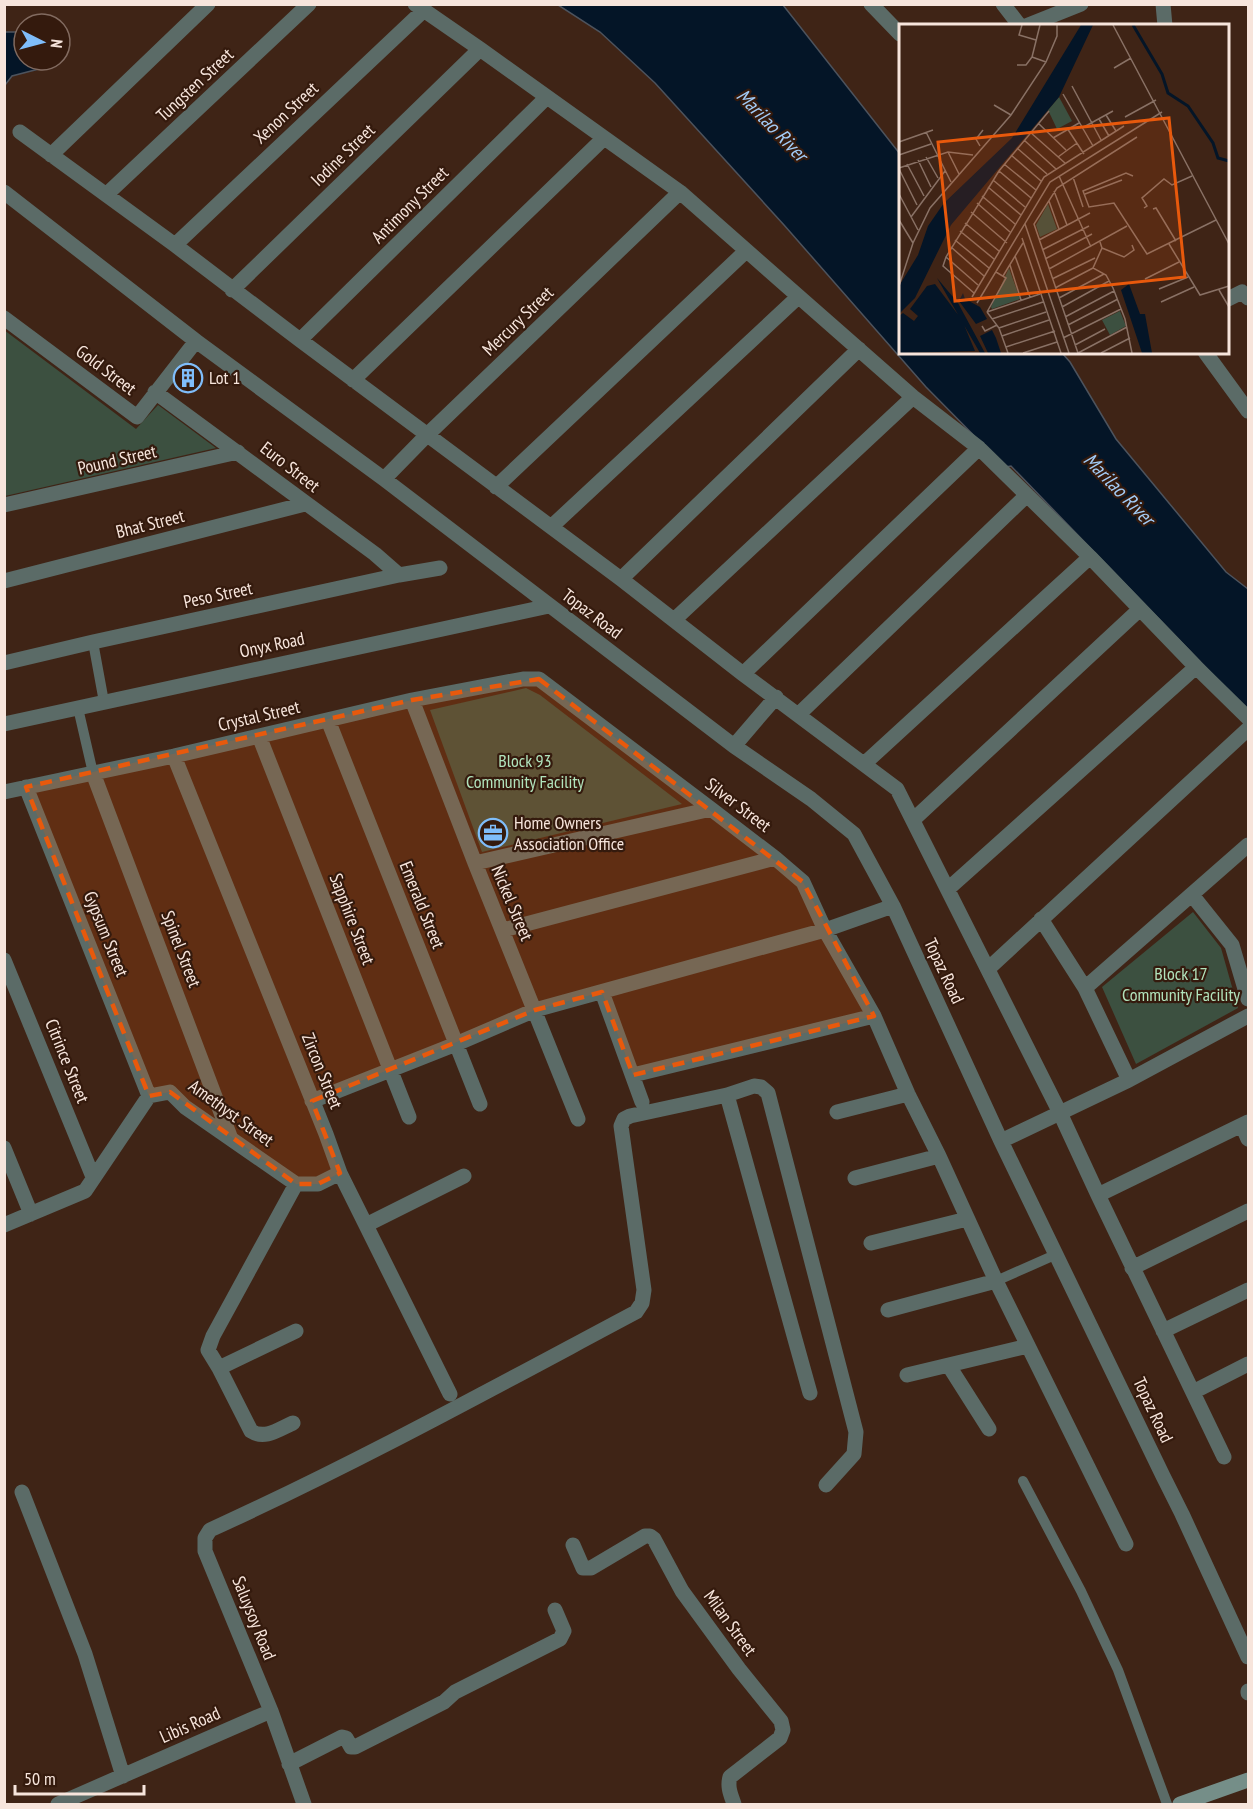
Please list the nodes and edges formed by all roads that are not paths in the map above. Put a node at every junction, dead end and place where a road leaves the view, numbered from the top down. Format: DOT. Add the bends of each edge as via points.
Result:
graph roads {
  1 [pos="208,4"];
  2 [pos="309,4"];
  3 [pos="871,4"];
  4 [pos="1003,4"];
  5 [pos="1081,4"];
  6 [pos="1163,4"];
  7 [pos="419,7"];
  8 [pos="1018,24"];
  9 [pos="1031,24"];
  10 [pos="1165,24"];
  11 [pos="899,33"];
  12 [pos="480,49"];
  13 [pos="547,97"];
  14 [pos="21,132"];
  15 [pos="604,138"];
  16 [pos="51,155"];
  17 [pos="4,192"];
  18 [pos="680,192"];
  19 [pos="107,194"];
  20 [pos="174,245"];
  21 [pos="746,251"];
  22 [pos="232,290"];
  23 [pos="798,297"];
  24 [pos="1229,298"];
  25 [pos="1248,298"];
  26 [pos="4,318"];
  27 [pos="300,340"];
  28 [pos="196,341"];
  29 [pos="859,349"];
  30 [pos="1206,354"];
  31 [pos="353,380"];
  32 [pos="155,392"];
  33 [pos="913,397"];
  34 [pos="1248,411"];
  35 [pos="426,436"];
  36 [pos="979,448"];
  37 [pos="238,452"];
  38 [pos="384,480"];
  39 [pos="496,487"];
  40 [pos="1027,495"];
  41 [pos="305,504"];
  42 [pos="4,505"];
  43 [pos="551,527"];
  44 [pos="1090,557"];
  45 [pos="440,568"];
  46 [pos="399,575"];
  47 [pos="621,579"];
  48 [pos="4,581"];
  49 [pos="549,606"];
  50 [pos="1140,609"];
  51 [pos="674,620"];
  52 [pos="93,642"];
  53 [pos="4,663"];
  54 [pos="1196,667"];
  55 [pos="743,674"];
  56 [pos="523,680"];
  57 [pos="776,697"];
  58 [pos="412,700"];
  59 [pos="104,702"];
  60 [pos="78,708"];
  61 [pos="798,715"];
  62 [pos="1248,718"];
  63 [pos="328,720"];
  64 [pos="4,724"];
  65 [pos="1248,729"];
  66 [pos="259,736"];
  67 [pos="734,746"];
  68 [pos="174,756"];
  69 [pos="864,764"];
  70 [pos="93,773"];
  71 [pos="26,787"];
  72 [pos="4,792"];
  73 [pos="711,809"];
  74 [pos="913,820"];
  75 [pos="1248,846"];
  76 [pos="775,858"];
  77 [pos="475,863"];
  78 [pos="948,889"];
  79 [pos="1192,895"];
  80 [pos="893,906"];
  81 [pos="1041,919"];
  82 [pos="503,930"];
  83 [pos="825,930"];
  84 [pos="4,960"];
  85 [pos="988,969"];
  86 [pos="1085,988"];
  87 [pos="602,992"];
  88 [pos="1248,999"];
  89 [pos="535,1010"];
  90 [pos="874,1016"];
  91 [pos="1248,1016"];
  92 [pos="456,1044"];
  93 [pos="391,1070"];
  94 [pos="633,1075"];
  95 [pos="1129,1080"];
  96 [pos="908,1094"];
  97 [pos="149,1095"];
  98 [pos="727,1095"];
  99 [pos="312,1101"];
  100 [pos="642,1102"];
  101 [pos="480,1104"];
  102 [pos="837,1112"];
  103 [pos="1060,1113"];
  104 [pos="409,1117"];
  105 [pos="578,1119"];
  106 [pos="1245,1123"];
  107 [pos="231,1139"];
  108 [pos="1248,1139"];
  109 [pos="1002,1141"];
  110 [pos="4,1148"];
  111 [pos="939,1156"];
  112 [pos="340,1173"];
  113 [pos="464,1176"];
  114 [pos="93,1177"];
  115 [pos="855,1178"];
  116 [pos="296,1184"];
  117 [pos="1098,1196"];
  118 [pos="1248,1211"];
  119 [pos="31,1214"];
  120 [pos="967,1220"];
  121 [pos="4,1225"];
  122 [pos="366,1225"];
  123 [pos="871,1242"];
  124 [pos="1057,1254"];
  125 [pos="1132,1268"];
  126 [pos="996,1281"];
  127 [pos="1248,1290"];
  128 [pos="888,1310"];
  129 [pos="296,1331"];
  130 [pos="1163,1331"];
  131 [pos="1028,1347"];
  132 [pos="1248,1364"];
  133 [pos="949,1366"];
  134 [pos="219,1368"];
  135 [pos="907,1375"];
  136 [pos="1192,1392"];
  137 [pos="810,1393"];
  138 [pos="450,1394"];
  139 [pos="293,1423"];
  140 [pos="989,1429"];
  141 [pos="1224,1457"];
  142 [pos="1023,1481"];
  143 [pos="826,1485"];
  144 [pos="22,1492"];
  145 [pos="1126,1544"];
  146 [pos="573,1545"];
  147 [pos="555,1610"];
  148 [pos="1248,1657"];
  149 [pos="271,1711"];
  150 [pos="289,1764"];
  151 [pos="123,1776"];
  152 [pos="1248,1780"];
  153 [pos="58,1804"];
  154 [pos="304,1804"];
  155 [pos="734,1804"];
  156 [pos="1167,1804"];
  157 [pos="1180,1804"];
  1 -- 16 [label="street"];
  2 -- 19 [label="street, Tungsten Street"];
  3 -- 11 [label="street"];
  4 -- 8 [label="street"];
  5 -- 9 [label="street"];
  6 -- 10 [label="street"];
  7 -- 12 [label="street"];
  7 -- 20 [label="street, Xenon Street"];
  12 -- 13 [label="street"];
  12 -- 22 [label="street, Iodine Street"];
  13 -- 15 [label="street"];
  13 -- 27 [label="street, Antimony Street"];
  14 -- 16 [label="street"];
  15 -- 18 [label="street"];
  15 -- 31 [label="street"];
  16 -- 19 [label="street"];
  17 -- 28 [label="street"];
  18 -- 21 [label="street"];
  18 -- 35 [label="street, Mercury Street"];
  19 -- 20 [label="street"];
  20 -- 22 [label="street"];
  21 -- 23 [label="street"];
  21 -- 39 [label="street"];
  22 -- 27 [label="street"];
  23 -- 29 [label="street"];
  23 -- 43 [label="street"];
  24 -- 25 [label="street" via="1242,292"];
  26 -- 32 [label="street, Gold Street" via="137,417"];
  27 -- 31 [label="street"];
  28 -- 32 [label="street, Gold Street"];
  28 -- 38 [label="street"];
  29 -- 33 [label="street"];
  29 -- 47 [label="street"];
  30 -- 34 [label="street"];
  31 -- 35 [label="street"];
  32 -- 37 [label="street, Euro Street"];
  33 -- 36 [label="street"];
  33 -- 51 [label="street"];
  35 -- 38 [label="street, Mercury Street"];
  35 -- 39 [label="street"];
  36 -- 40 [label="street"];
  36 -- 55 [label="street"];
  37 -- 41 [label="street, Euro Street"];
  37 -- 42 [label="street, Pound Street"];
  38 -- 49 [label="street, Topaz Road"];
  39 -- 43 [label="street"];
  40 -- 44 [label="street"];
  40 -- 61 [label="street"];
  41 -- 46 [label="street, Euro Street"];
  41 -- 48 [label="street, Bhat Street"];
  43 -- 47 [label="street"];
  44 -- 50 [label="street"];
  44 -- 69 [label="street"];
  45 -- 46 [label="street, Peso Street"];
  46 -- 52 [label="street, Peso Street"];
  47 -- 51 [label="street"];
  49 -- 59 [label="street, Onyx Road"];
  49 -- 67 [label="street, Topaz Road"];
  50 -- 54 [label="street"];
  50 -- 74 [label="street"];
  51 -- 55 [label="street"];
  52 -- 53 [label="street, Peso Street"];
  52 -- 59 [label="lane"];
  54 -- 62 [label="street"];
  54 -- 78 [label="street"];
  55 -- 57 [label="street"];
  56 -- 58 [label="street, Crystal Street"];
  56 -- 73 [label="street, Silver Street" via="539,680"];
  57 -- 61 [label="street"];
  57 -- 67 [label="street"];
  58 -- 63 [label="street, Crystal Street"];
  58 -- 77 [label="street, Nickel Street"];
  59 -- 60 [label="street, Onyx Road"];
  60 -- 64 [label="street, Onyx Road"];
  60 -- 70 [label="lane"];
  61 -- 69 [label="street"];
  63 -- 66 [label="street, Crystal Street"];
  63 -- 92 [label="street, Emerald Street"];
  65 -- 81 [label="street"];
  66 -- 68 [label="street, Crystal Street"];
  66 -- 93 [label="street, Sapphire Street"];
  67 -- 80 [label="street, Topaz Road" via="854,834"];
  68 -- 70 [label="street, Crystal Street"];
  68 -- 99 [label="street, Zircon Street"];
  69 -- 74 [label="street" via="897,789"];
  70 -- 71 [label="street, Crystal Street"];
  70 -- 107 [label="street, Spinel Street"];
  71 -- 72 [label="street, Crystal Street"];
  71 -- 97 [label="street, Gypsum Street"];
  73 -- 76 [label="street, Silver Street"];
  73 -- 77 [label="street"];
  74 -- 78 [label="street"];
  75 -- 79 [label="street"];
  76 -- 82 [label="street"];
  76 -- 83 [label="street, Silver Street" via="803,882"];
  77 -- 82 [label="street, Nickel Street"];
  78 -- 85 [label="street"];
  79 -- 86 [label="street"];
  79 -- 88 [label="street" via="1232,945"];
  80 -- 83 [label="street"];
  80 -- 109 [label="street, Topaz Road"];
  81 -- 85 [label="street"];
  81 -- 86 [label="street"];
  82 -- 89 [label="street, Nickel Street"];
  83 -- 87 [label="street"];
  83 -- 90 [label="street, Silver Street"];
  84 -- 114 [label="street, Citrince Street"];
  85 -- 103 [label="street"];
  86 -- 95 [label="street"];
  87 -- 89 [label="street"];
  87 -- 94 [label="street"];
  89 -- 92 [label="street"];
  89 -- 105 [label="street, Nickel Street"];
  90 -- 94 [label="street"];
  90 -- 96 [label="street, Silver Street"];
  91 -- 95 [label="street"];
  92 -- 93 [label="street"];
  92 -- 101 [label="street, Emerald Street"];
  93 -- 99 [label="street"];
  93 -- 104 [label="street, Sapphire Street"];
  94 -- 100 [label="street"];
  95 -- 103 [label="street"];
  96 -- 102 [label="street"];
  96 -- 111 [label="street, Silver Street"];
  97 -- 107 [label="street, Amethyst Street" via="170,1092"];
  97 -- 114 [label="street"];
  98 -- 137 [label="street"];
  98 -- 143 [label="street" via="754,1086 768,1093 856,1432 854,1454"];
  98 -- 149 [label="street, Saluysoy Road" via="630,1116 621,1126 644,1290 636,1312 271,1503 210,1530 205,1538 205,1551"];
  99 -- 112 [label="street, Zircon Street"];
  103 -- 109 [label="street"];
  103 -- 117 [label="street"];
  106 -- 108 [label="street"];
  106 -- 117 [label="street"];
  107 -- 116 [label="street, Amethyst Street"];
  109 -- 124 [label="street, Topaz Road"];
  110 -- 119 [label="street"];
  111 -- 115 [label="street"];
  111 -- 120 [label="street, Silver Street"];
  112 -- 116 [label="street" via="318,1184"];
  112 -- 122 [label="street, Zircon Street"];
  113 -- 122 [label="street"];
  114 -- 119 [label="street" via="84,1191"];
  116 -- 134 [label="street" via="213,1336 208,1350"];
  117 -- 125 [label="street"];
  118 -- 125 [label="street"];
  119 -- 121 [label="street"];
  120 -- 123 [label="street"];
  120 -- 126 [label="street, Silver Street"];
  122 -- 138 [label="street, Zircon Street"];
  124 -- 126 [label="lane"];
  124 -- 148 [label="street, Topaz Road"];
  125 -- 130 [label="street"];
  126 -- 128 [label="street"];
  126 -- 131 [label="street, Silver Street"];
  127 -- 130 [label="street"];
  129 -- 134 [label="street"];
  130 -- 136 [label="street"];
  131 -- 133 [label="street"];
  131 -- 145 [label="street, Silver Street"];
  132 -- 136 [label="street"];
  133 -- 135 [label="street"];
  133 -- 140 [label="street"];
  134 -- 139 [label="street" via="251,1431 267,1435"];
  136 -- 141 [label="street"];
  142 -- 156 [label="lane" via="1118,1670"];
  144 -- 151 [label="street" via="85,1654"];
  146 -- 155 [label="street, Milan Street" via="582,1568 586,1569 645,1536 654,1539 682,1591 781,1721 780,1738 730,1777 728,1784"];
  147 -- 150 [label="street" via="564,1631 560,1639 355,1747 342,1737"];
  149 -- 150 [label="street, Saluysoy Road"];
  149 -- 151 [label="street, Libis Road"];
  150 -- 154 [label="street, Saluysoy Road"];
  151 -- 153 [label="street, Libis Road"];
  152 -- 157 [label="main road"];
}
